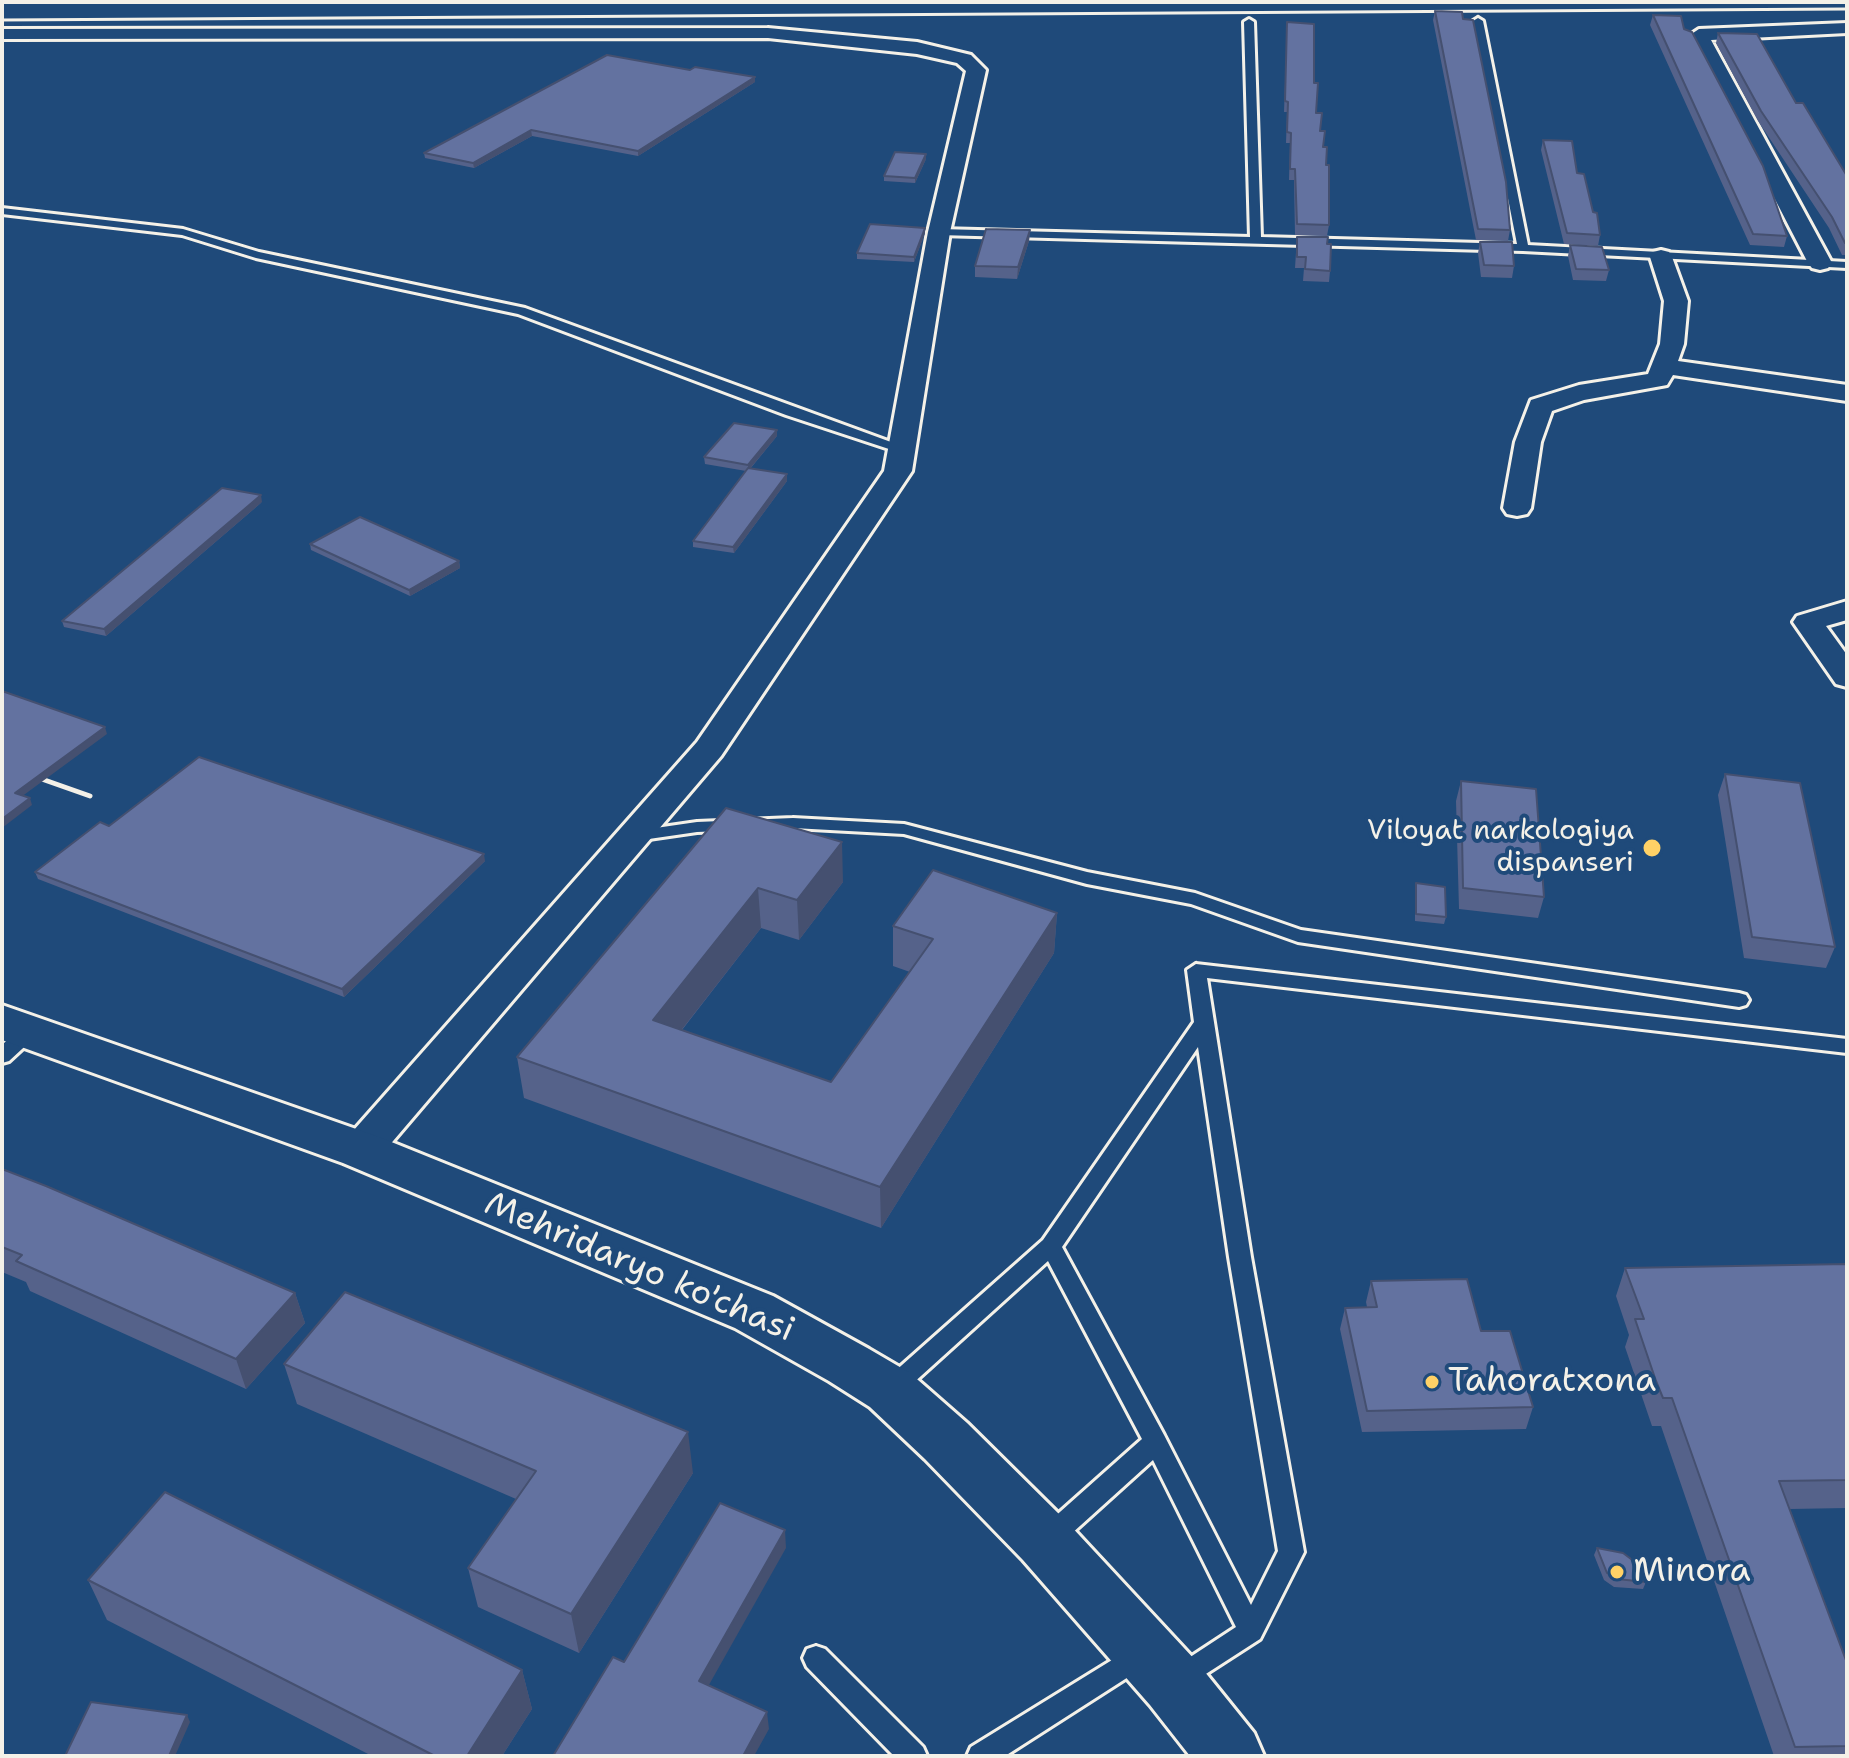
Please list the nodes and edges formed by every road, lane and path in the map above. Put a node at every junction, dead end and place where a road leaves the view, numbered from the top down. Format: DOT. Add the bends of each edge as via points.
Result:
graph roads {
  1 [pos="1478,21"];
  2 [pos="1249,22"];
  3 [pos="1847,28"];
  4 [pos="2,34"];
  5 [pos="2,211"];
  6 [pos="939,232"];
  7 [pos="1256,242"];
  8 [pos="1523,248"];
  9 [pos="1661,257"];
  10 [pos="1820,263"];
  11 [pos="1847,265"];
  12 [pos="1663,366"];
  13 [pos="1847,393"];
  14 [pos="903,449"];
  15 [pos="1517,508"];
  16 [pos="1847,610"];
  17 [pos="1847,677"];
  18 [pos="635,836"];
  19 [pos="1739,1000"];
  20 [pos="1204,1023"];
  21 [pos="11,1035"];
  22 [pos="1847,1046"];
  23 [pos="361,1150"];
  24 [pos="1051,1246"];
  25 [pos="890,1390"];
  26 [pos="1156,1442"];
  27 [pos="1045,1541"];
  28 [pos="1251,1631"];
  29 [pos="816,1658"];
  30 [pos="1158,1668"];
  31 [pos="913,1756"];
  32 [pos="981,1756"];
  33 [pos="1231,1756"];
  1 -- 8 [label="lane"];
  2 -- 7 [label="lane"];
  3 -- 10 [label="street" via="1699,35"];
  4 -- 6 [label="street" via="768,33 917,48 964,59 976,70"];
  5 -- 14 [label="lane" via="183,232 256,255 521,311"];
  6 -- 7 [label="lane"];
  6 -- 14 [label="street"];
  7 -- 8 [label="lane"];
  8 -- 9 [label="lane"];
  9 -- 10 [label="lane"];
  9 -- 12 [label="street" via="1676,301 1672,344"];
  10 -- 11 [label="lane"];
  12 -- 13 [label="street"];
  12 -- 15 [label="street" via="1658,380 1579,393 1540,406"];
  14 -- 18 [label="street" via="898,471 709,749"];
  16 -- 17 [label="street" via="1808,622"];
  18 -- 19 [label="lane" via="793,823 904,829 1087,878 1195,899 1298,936"];
  18 -- 23 [label="street"];
  20 -- 22 [label="lane" via="1196,970"];
  20 -- 24 [label="lane"];
  20 -- 28 [label="lane" via="1291,1552"];
  21 -- 23 [label="main road, Мehridaryo ko'chasi"];
  23 -- 25 [label="main road, Мehridaryo ko'chasi" via="754,1312"];
  24 -- 25 [label="lane"];
  24 -- 26 [label="lane"];
  25 -- 27 [label="main road, Мehridaryo ko'chasi"];
  26 -- 27 [label="lane"];
  26 -- 28 [label="lane"];
  27 -- 30 [label="main road, Мehridaryo ko'chasi"];
  28 -- 30 [label="lane"];
  29 -- 31 [label="lane"];
  30 -- 32 [label="lane"];
  30 -- 33 [label="main road, Мehridaryo ko'chasi"];
}
